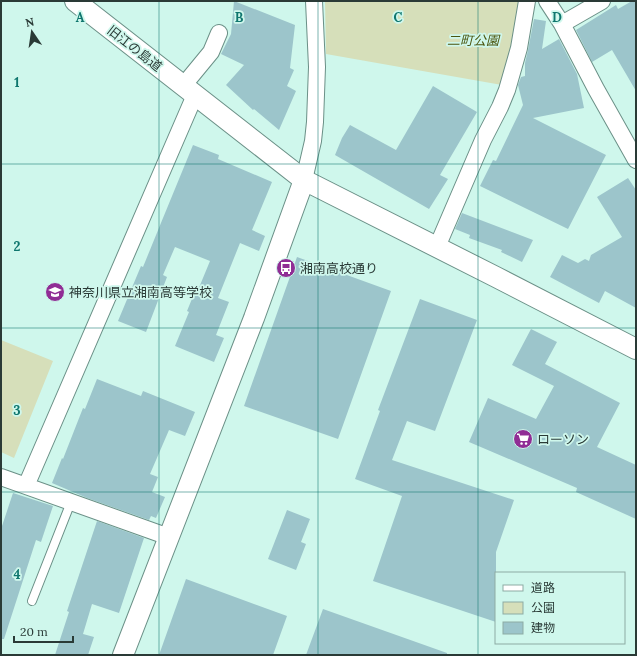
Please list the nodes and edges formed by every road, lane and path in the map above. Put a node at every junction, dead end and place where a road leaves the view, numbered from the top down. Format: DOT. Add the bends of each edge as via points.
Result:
graph roads {
  1 [pos="75,1"];
  2 [pos="314,1"];
  3 [pos="527,1"];
  4 [pos="547,1"];
  5 [pos="602,1"];
  6 [pos="562,24"];
  7 [pos="219,33"];
  8 [pos="189,91"];
  9 [pos="636,160"];
  10 [pos="304,180"];
  11 [pos="437,247"];
  12 [pos="636,349"];
  13 [pos="1,477"];
  14 [pos="26,486"];
  15 [pos="71,502"];
  16 [pos="169,537"];
  17 [pos="32,601"];
  18 [pos="123,655"];
  1 -- 8 [label="street, 旧江の島道"];
  2 -- 10 [label="street" via="317,66 315,122"];
  3 -- 11 [label="street" via="519,48 507,90"];
  4 -- 6 [label="street"];
  5 -- 6 [label="street"];
  6 -- 9 [label="street"];
  7 -- 8 [label="street"];
  8 -- 10 [label="street, 旧江の島道"];
  8 -- 14 [label="street"];
  10 -- 11 [label="street, 旧江の島道"];
  10 -- 16 [label="street" via="254,318"];
  11 -- 12 [label="street, 旧江の島道"];
  13 -- 14 [label="street"];
  14 -- 15 [label="street"];
  15 -- 16 [label="street"];
  15 -- 17 [label="lane"];
  16 -- 18 [label="street"];
}
